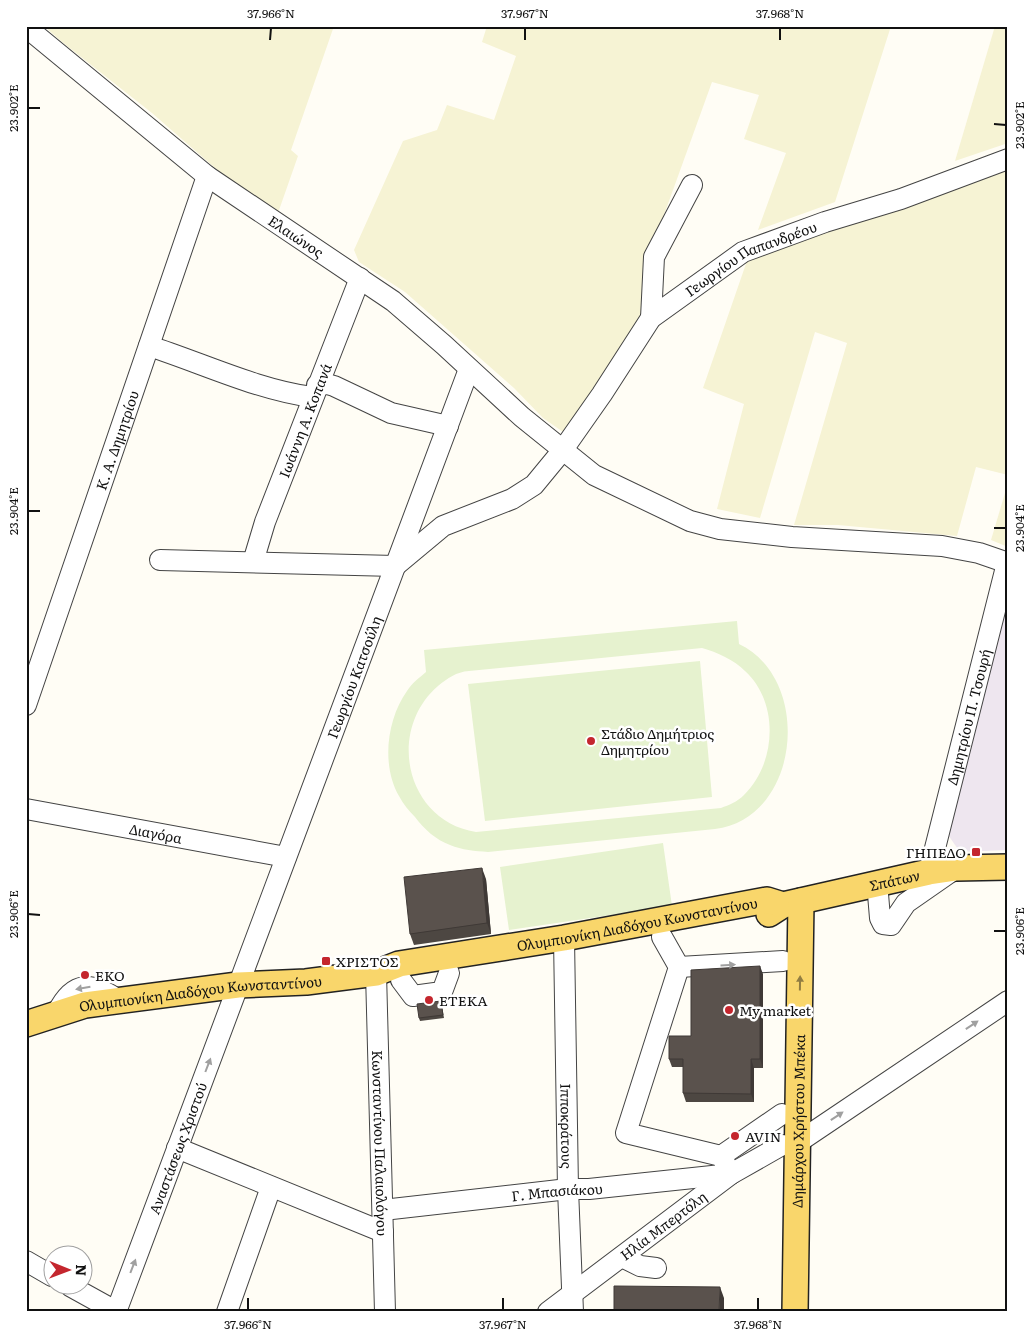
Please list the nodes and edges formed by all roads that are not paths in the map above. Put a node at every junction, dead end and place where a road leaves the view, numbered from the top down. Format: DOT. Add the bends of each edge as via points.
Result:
graph roads {
  1 [pos="26,27"];
  2 [pos="1008,159"];
  3 [pos="207,176"];
  4 [pos="692,184"];
  5 [pos="360,278"];
  6 [pos="651,318"];
  7 [pos="150,346"];
  8 [pos="469,369"];
  9 [pos="315,391"];
  10 [pos="448,426"];
  11 [pos="562,450"];
  12 [pos="160,560"];
  13 [pos="253,562"];
  14 [pos="1007,563"];
  15 [pos="395,566"];
  16 [pos="26,705"];
  17 [pos="26,809"];
  18 [pos="286,857"];
  19 [pos="1008,867"];
  20 [pos="956,868"];
  21 [pos="929,872"];
  22 [pos="877,882"];
  23 [pos="792,903"];
  24 [pos="662,937"];
  25 [pos="564,946"];
  26 [pos="783,961"];
  27 [pos="680,967"];
  28 [pos="376,973"];
  29 [pos="238,985"];
  30 [pos="1008,1001"];
  31 [pos="26,1024"];
  32 [pos="782,1114"];
  33 [pos="789,1144"];
  34 [pos="177,1148"];
  35 [pos="721,1156"];
  36 [pos="731,1174"];
  37 [pos="271,1187"];
  38 [pos="568,1189"];
  39 [pos="383,1210"];
  40 [pos="383,1232"];
  41 [pos="622,1256"];
  42 [pos="26,1261"];
  43 [pos="656,1268"];
  44 [pos="42,1270"];
  45 [pos="88,1296"];
  46 [pos="573,1303"];
  47 [pos="116,1312"];
  48 [pos="227,1312"];
  49 [pos="385,1312"];
  50 [pos="548,1312"];
  51 [pos="780,1312"];
  52 [pos="795,1312"];
  1 -- 3 [label="street, Ελαιώνος"];
  2 -- 6 [label="street, Γεωργίου Παπανδρέου" via="743,252"];
  3 -- 5 [label="street, Ελαιώνος"];
  3 -- 7 [label="street, Κ. Α. Δημητρίου"];
  4 -- 6 [label="street" via="654,258"];
  5 -- 8 [label="street, Ελαιώνος" via="393,300"];
  5 -- 9 [label="street, Ιωάννη Α. Κοπανά"];
  6 -- 11 [label="street, Γεωργίου Παπανδρέου"];
  7 -- 9 [label="street" via="265,387 292,394"];
  7 -- 16 [label="street, Κ. Α. Δημητρίου"];
  8 -- 10 [label="street, Γεωργίου Κατσούλη"];
  8 -- 11 [label="street, Ελαιώνος"];
  9 -- 10 [label="street" via="327,384 391,413"];
  9 -- 13 [label="street, Ιωάννη Α. Κοπανά"];
  10 -- 15 [label="street, Γεωργίου Κατσούλη"];
  11 -- 14 [label="street, Ελαιώνος" via="594,475 690,521 720,529 942,546 979,553"];
  11 -- 15 [label="street, Γεωργίου Παπανδρέου" via="534,485 512,500 443,526"];
  12 -- 13 [label="street"];
  13 -- 15 [label="street"];
  14 -- 21 [label="street, Δημητρίου Π. Τσουρή"];
  15 -- 18 [label="street, Γεωργίου Κατσούλη"];
  17 -- 18 [label="street, Διαγόρα"];
  18 -- 29 [label="street, Γεωργίου Κατσούλη"];
  19 -- 20 [label="main road, Σπάτων"];
  20 -- 21 [label="main road, Σπάτων"];
  20 -- 22 [label="street" via="906,904 891,925 883,924 880,918"];
  21 -- 22 [label="main road, Σπάτων"];
  22 -- 23 [label="main road, Σπάτων"];
  23 -- 24 [label="main road, Ολυμπιονίκη Διαδόχου Κωνσταντίνου" via="768,916"];
  23 -- 25 [label="main road, Ολυμπιονίκη Διαδόχου Κωνσταντίνου" via="767,900"];
  23 -- 26 [label="main road, Δημάρχου Χρήστου Μπέκα"];
  33 -- 23 [label="main road, Δημάρχου Χρήστου Μπέκα, one-way"];
  24 -- 25 [label="main road, Ολυμπιονίκη Διαδόχου Κωνσταντίνου"];
  24 -- 27 [label="street"];
  25 -- 28 [label="main road, Ολυμπιονίκη Διαδόχου Κωνσταντίνου" via="399,964"];
  25 -- 28 [label="main road, Ολυμπιονίκη Διαδόχου Κωνσταντίνου" via="400,980"];
  25 -- 38 [label="street, Ιπποκράτους"];
  27 -- 26 [label="street, one-way"];
  26 -- 32 [label="main road, Δημάρχου Χρήστου Μπέκα"];
  27 -- 35 [label="street" via="626,1133"];
  28 -- 29 [label="main road, Ολυμπιονίκη Διαδόχου Κωνσταντίνου" via="306,982"];
  28 -- 39 [label="street, Κωνσταντίνου Παλαιολόγου"];
  29 -- 31 [label="main road, Ολυμπιονίκη Διαδόχου Κωνσταντίνου" via="85,1005"];
  34 -- 29 [label="street, Αναστάσεως Χριστού, one-way"];
  33 -- 30 [label="street, Ηλία Μπερτόλη, one-way"];
  32 -- 33 [label="main road, Δημάρχου Χρήστου Μπέκα"];
  32 -- 35 [label="street"];
  33 -- 36 [label="street, Ηλία Μπερτόλη"];
  33 -- 51 [label="main road, Δημάρχου Χρήστου Μπέκα"];
  33 -- 52 [label="main road, Δημάρχου Χρήστου Μπέκα"];
  34 -- 37 [label="street"];
  47 -- 34 [label="street, Αναστάσεως Χριστού, one-way"];
  35 -- 36 [label="street"];
  36 -- 38 [label="street, Γ. Μπασιάκου"];
  36 -- 41 [label="street, Ηλία Μπερτόλη"];
  37 -- 40 [label="street"];
  37 -- 48 [label="street"];
  38 -- 39 [label="street, Γ. Μπασιάκου"];
  38 -- 46 [label="street, Ιπποκράτους"];
  39 -- 40 [label="street, Κωνσταντίνου Παλαιολόγου"];
  40 -- 49 [label="street, Κωνσταντίνου Παλαιολόγου"];
  41 -- 43 [label="street" via="640,1266"];
  41 -- 46 [label="street, Ηλία Μπερτόλη"];
  42 -- 44 [label="street"];
  45 -- 47 [label="street"];
  46 -- 50 [label="street, Ηλία Μπερτόλη"];
}
